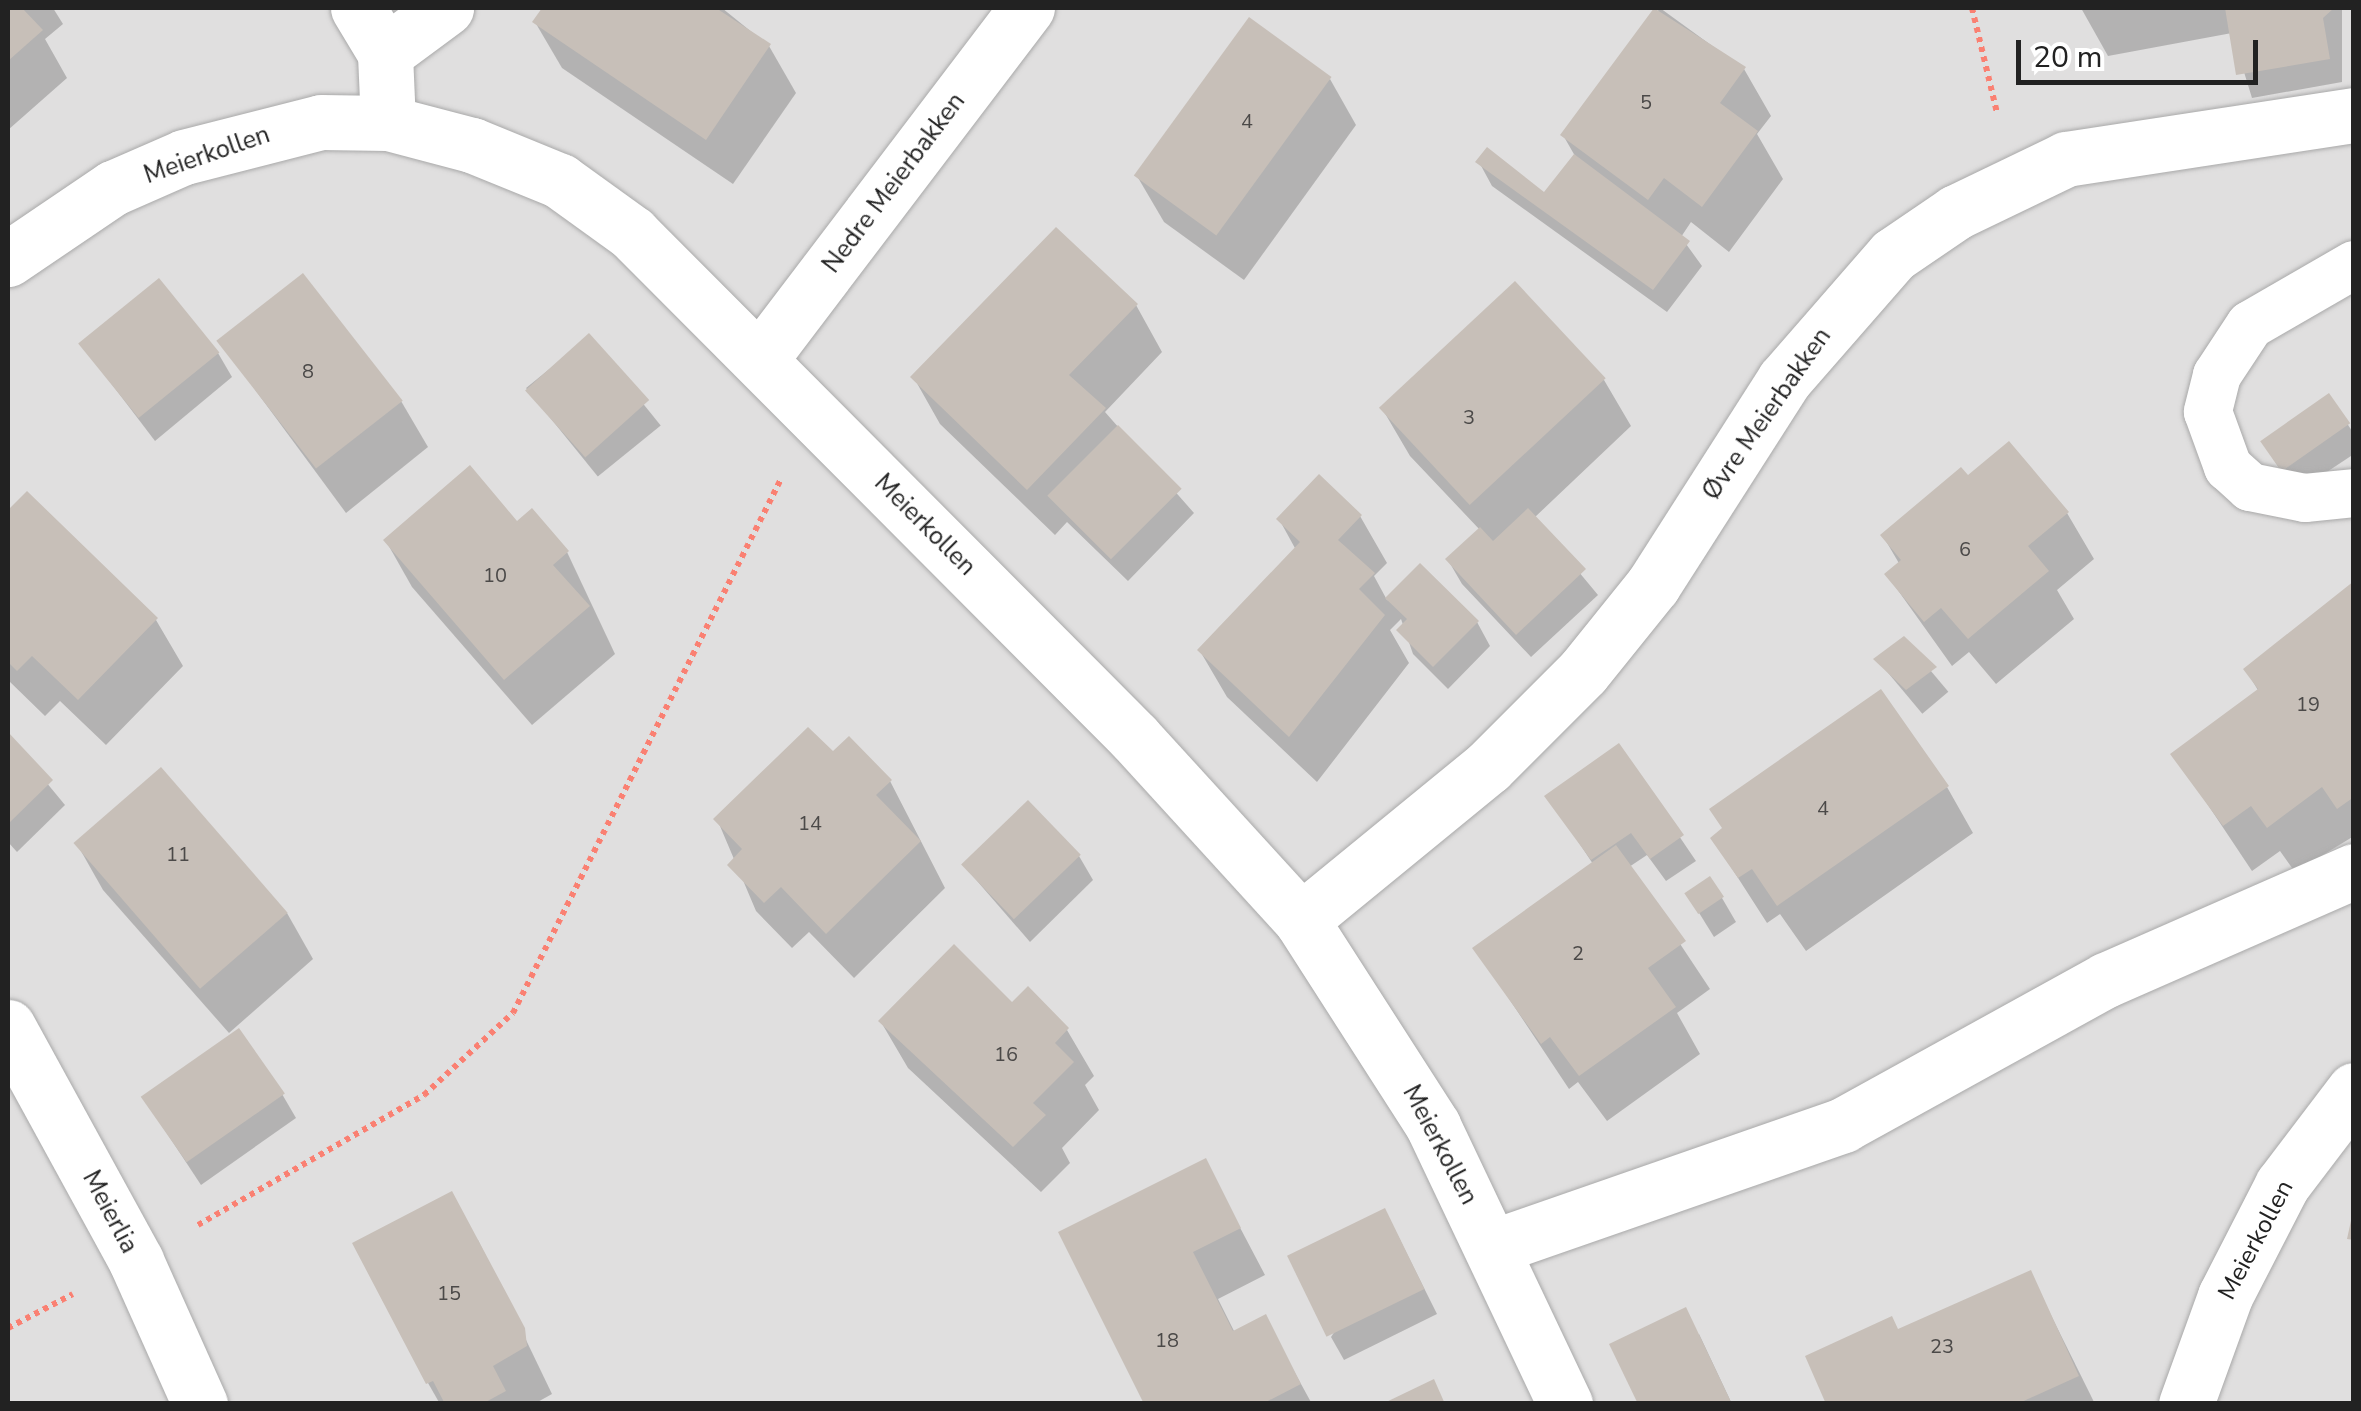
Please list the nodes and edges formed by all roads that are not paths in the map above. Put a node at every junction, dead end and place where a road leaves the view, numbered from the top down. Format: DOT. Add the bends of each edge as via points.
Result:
graph roads {
  1 [pos="446,8"];
  2 [pos="1027,8"];
  3 [pos="371,30"];
  4 [pos="2354,115"];
  5 [pos="388,124"];
  6 [pos="8,259"];
  7 [pos="2354,265"];
  8 [pos="761,358"];
  9 [pos="2354,493"];
  10 [pos="2354,871"];
  11 [pos="1300,920"];
  12 [pos="8,1026"];
  13 [pos="2354,1090"];
  14 [pos="1493,1248"];
  15 [pos="200,1404"];
  16 [pos="1565,1404"];
  17 [pos="2186,1404"];
  1 -- 3 [label="street"];
  2 -- 8 [label="street, Nedre Meierbakken"];
  3 -- 5 [label="street"];
  4 -- 11 [label="street, Øvre Meierbakken" via="2123,146 2015,180 1892,255 1784,380 1653,585 1583,672 1488,767"];
  5 -- 6 [label="street, Meierkollen" via="321,122 184,157 113,188"];
  5 -- 8 [label="street, Meierkollen" via="560,181 632,233"];
  7 -- 9 [label="lane" via="2250,325 2217,375 2208,412 2228,467 2250,487 2306,498"];
  8 -- 11 [label="street, Meierkollen"];
  10 -- 14 [label="street" via="2106,980 1843,1125"];
  11 -- 14 [label="street, Meierkollen" via="1433,1126"];
  12 -- 15 [label="street, Meierlia" via="136,1261"];
  13 -- 17 [label="street, Meierkollen" via="2282,1185 2225,1296"];
  14 -- 16 [label="street, Meierkollen"];
}
